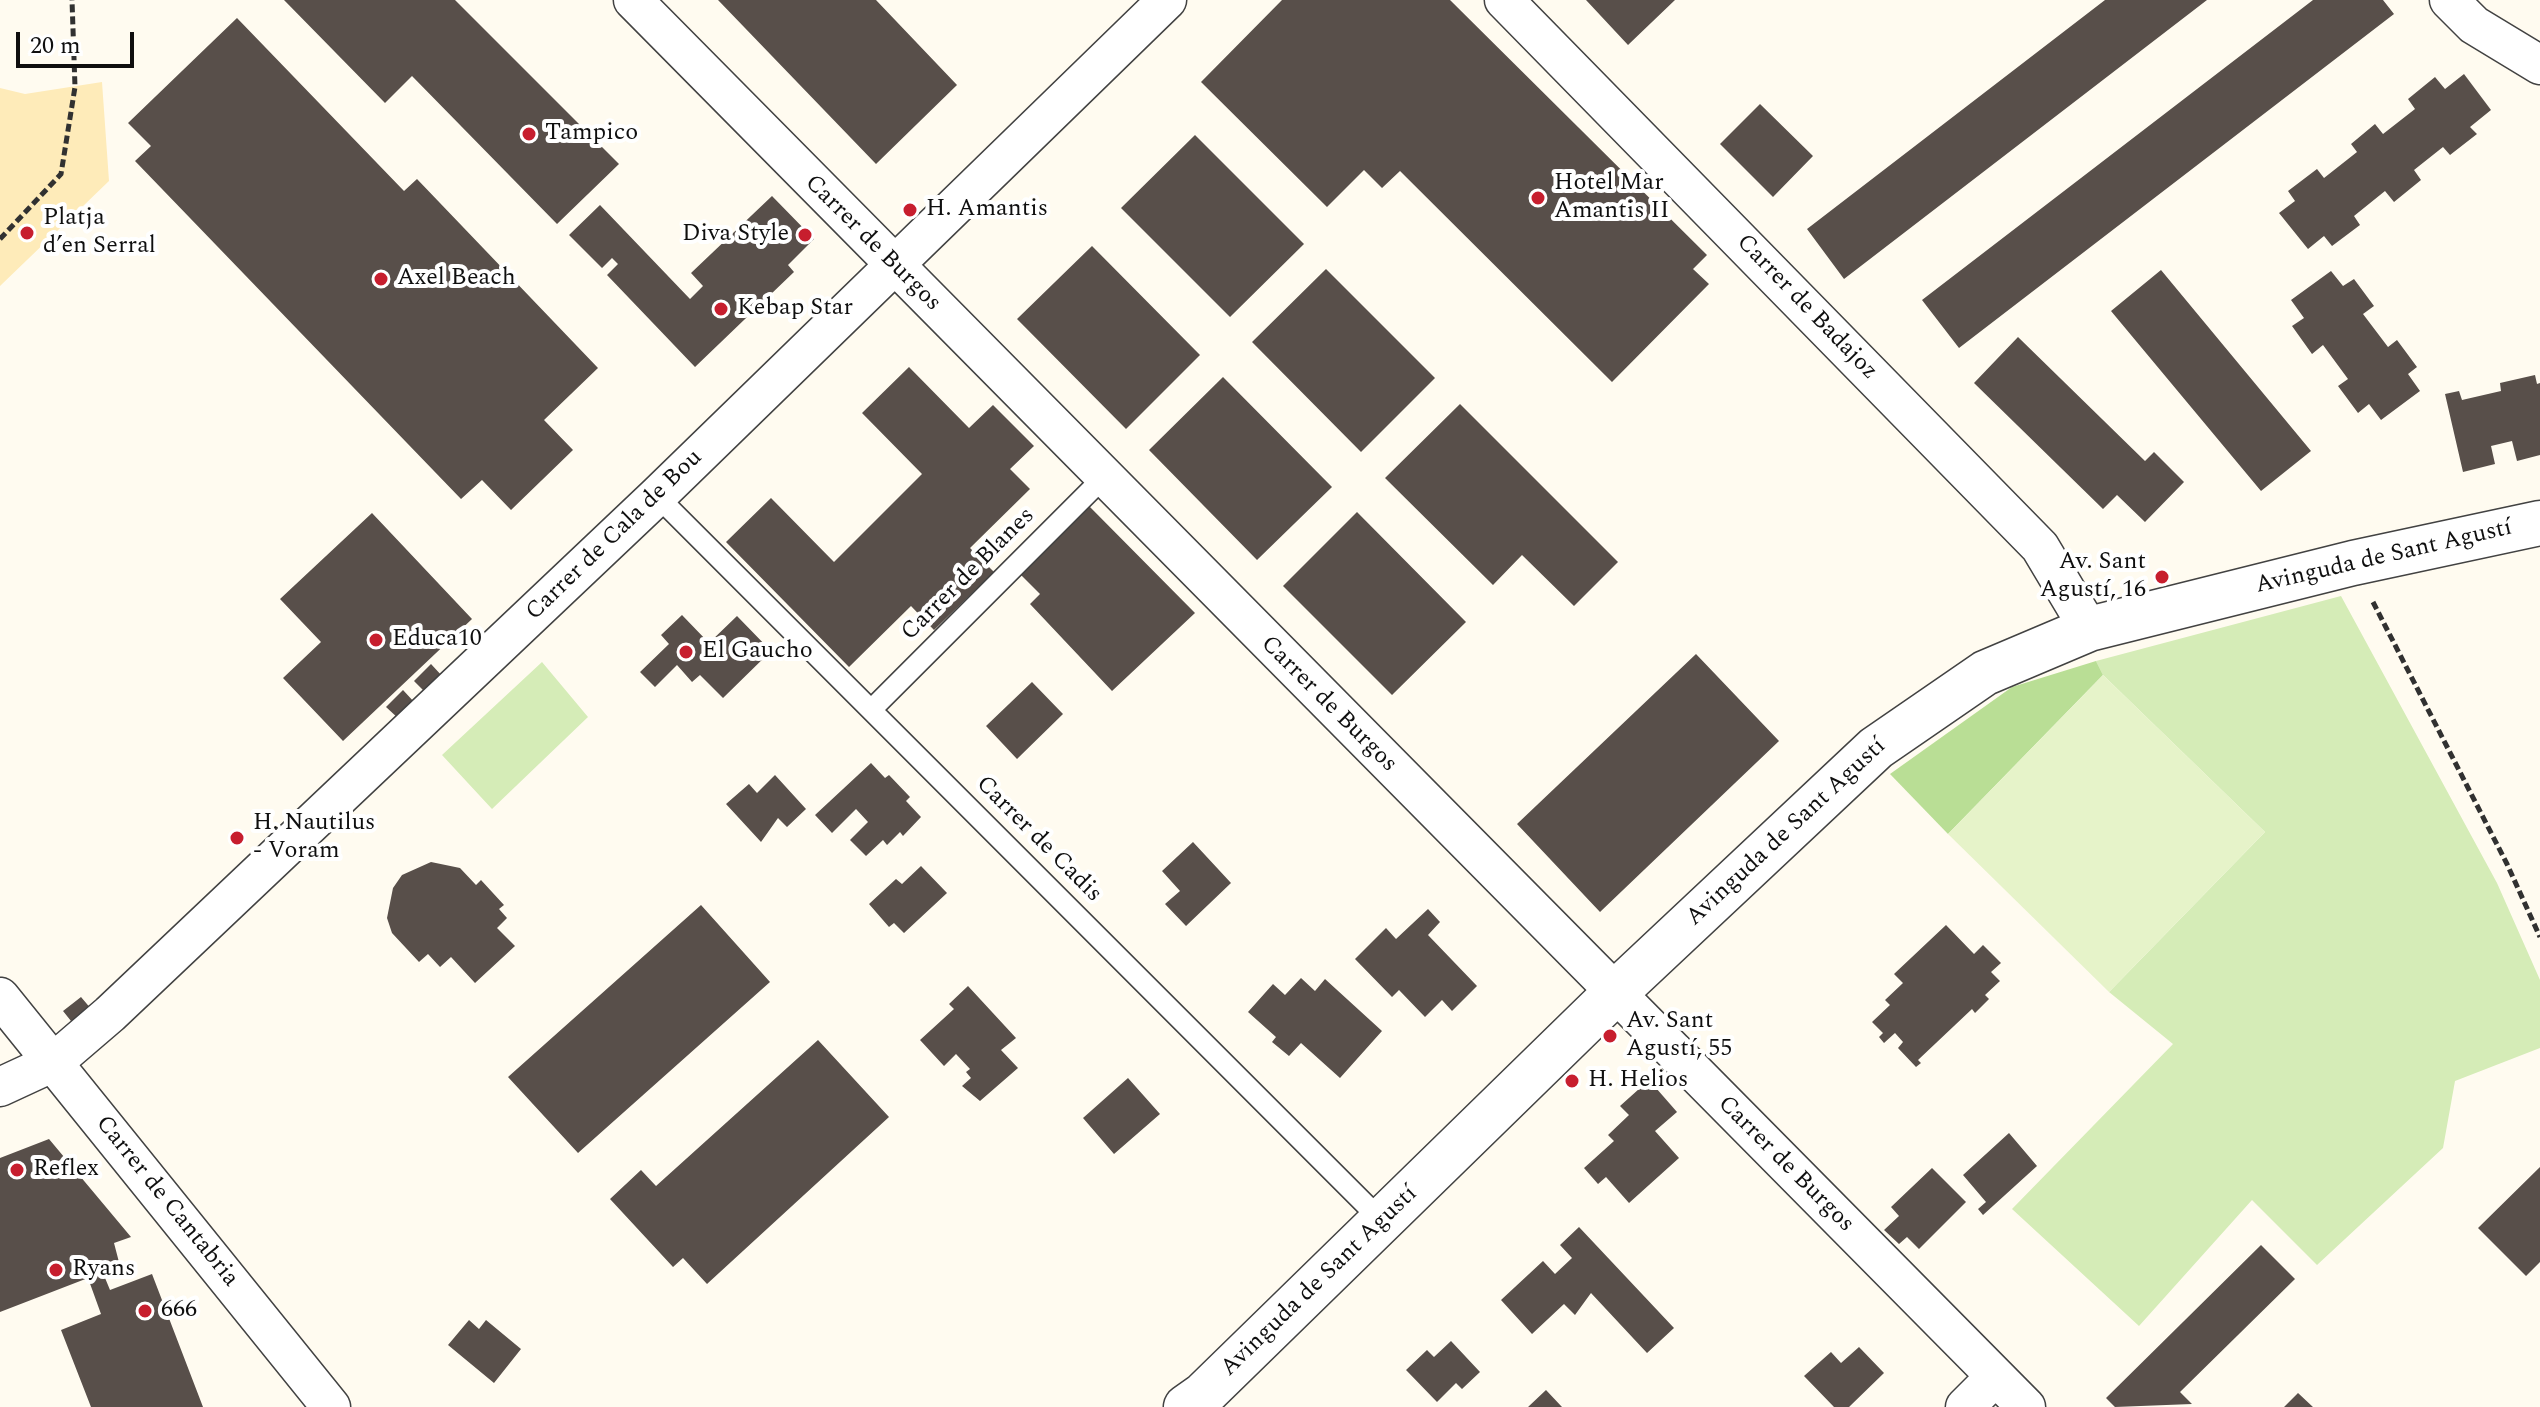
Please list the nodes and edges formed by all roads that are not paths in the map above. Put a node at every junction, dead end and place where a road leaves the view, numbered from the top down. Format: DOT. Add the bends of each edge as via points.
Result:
graph roads {
  1 [pos="633,0"];
  2 [pos="1167,0"];
  3 [pos="1504,0"];
  4 [pos="2449,0"];
  5 [pos="2540,65"];
  6 [pos="893,266"];
  7 [pos="1103,478"];
  8 [pos="657,496"];
  9 [pos="2540,523"];
  10 [pos="2089,629"];
  11 [pos="871,710"];
  12 [pos="1615,993"];
  13 [pos="0,997"];
  14 [pos="54,1062"];
  15 [pos="0,1087"];
  16 [pos="1382,1221"];
  17 [pos="1995,1377"];
  18 [pos="331,1407"];
  19 [pos="1186,1407"];
  20 [pos="1965,1407"];
  21 [pos="2026,1407"];
  1 -- 6 [label="street, Carrer de Burgos"];
  2 -- 6 [label="street, Carrer de Cala de Bou"];
  3 -- 10 [label="street, Carrer de Badajoz" via="2040,547"];
  4 -- 5 [label="street" via="2474,25"];
  6 -- 7 [label="street, Carrer de Burgos"];
  6 -- 8 [label="street, Carrer de Cala de Bou"];
  7 -- 11 [label="lane, Carrer de Blanes"];
  7 -- 12 [label="street, Carrer de Burgos"];
  8 -- 11 [label="lane, Carrer de Cadis"];
  8 -- 14 [label="street, Carrer de Cala de Bou"];
  9 -- 10 [label="street, Avinguda de Sant Agustí"];
  10 -- 12 [label="street, Avinguda de Sant Agustí" via="1985,673 1876,748"];
  11 -- 16 [label="lane, Carrer de Cadis"];
  12 -- 16 [label="street, Avinguda de Sant Agustí"];
  12 -- 17 [label="street, Carrer de Burgos"];
  13 -- 14 [label="street, Carrer de Cantabria"];
  14 -- 15 [label="street, Carrer de Cala de Bou"];
  14 -- 18 [label="street, Carrer de Cantabria"];
  16 -- 19 [label="street, Avinguda de Sant Agustí"];
  17 -- 20 [label="street"];
  17 -- 21 [label="street, Carrer de Burgos"];
}
